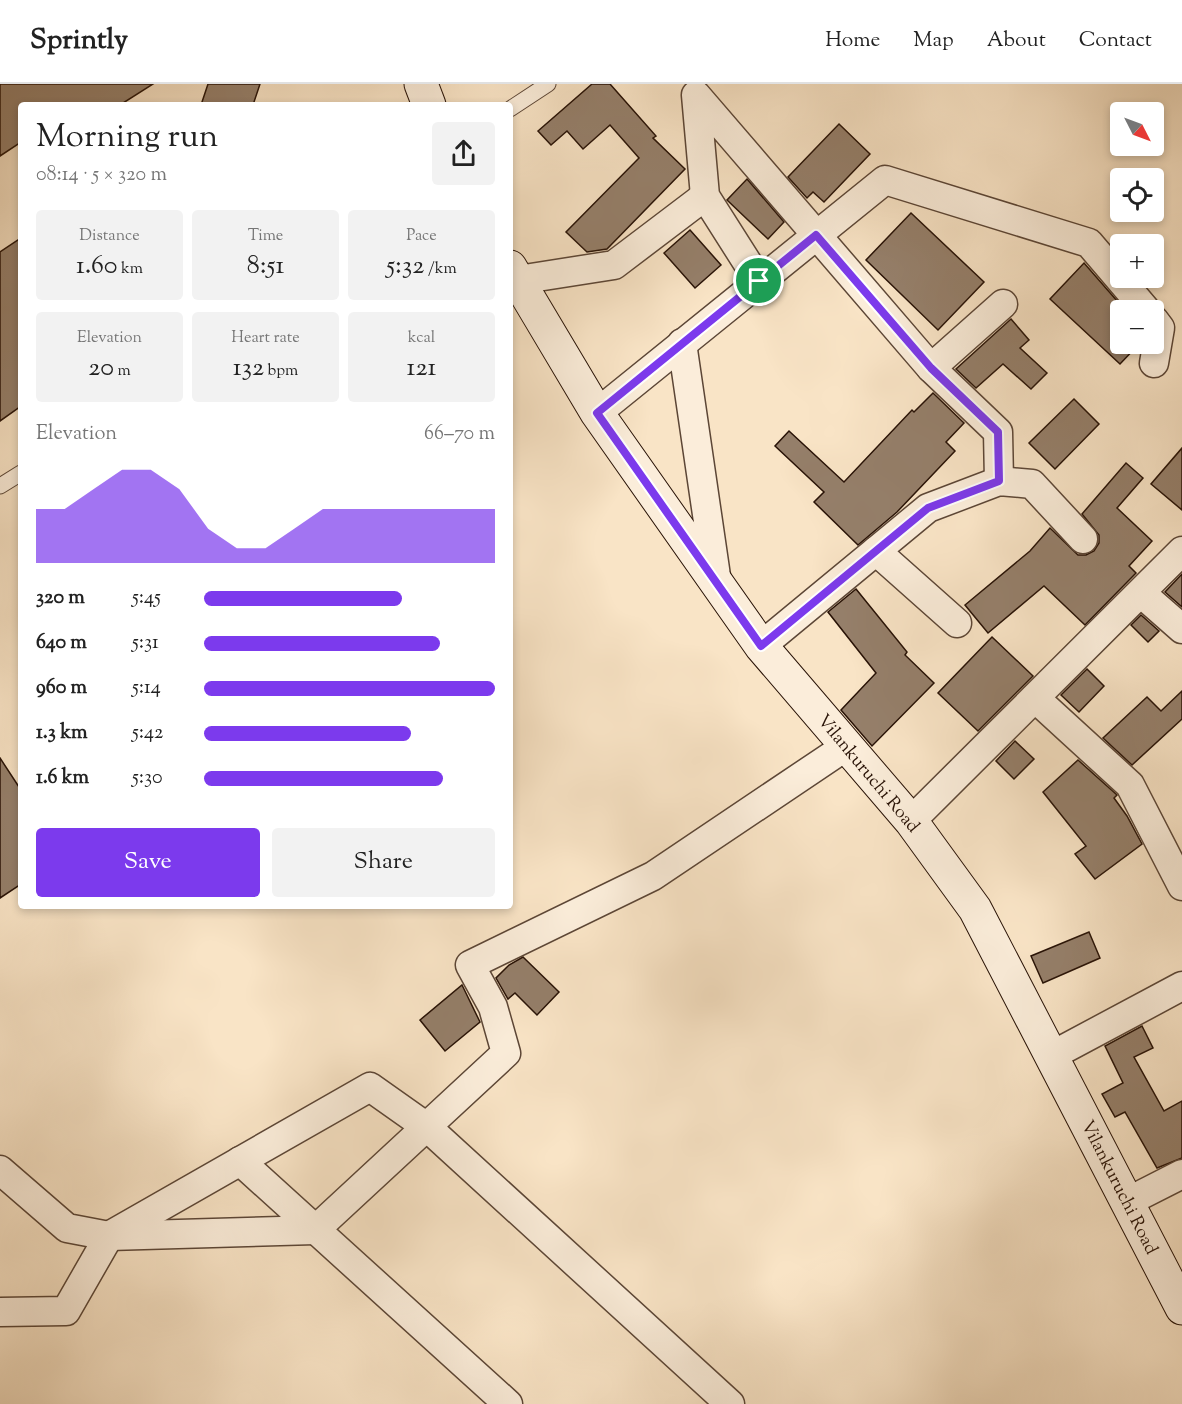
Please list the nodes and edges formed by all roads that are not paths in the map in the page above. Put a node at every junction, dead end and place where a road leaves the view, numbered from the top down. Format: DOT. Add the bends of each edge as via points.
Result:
graph roads {
  1 [pos="421,84"];
  2 [pos="548,84"];
  3 [pos="428,102"];
  4 [pos="513,107"];
  5 [pos="705,196"];
  6 [pos="816,235"];
  7 [pos="514,274"];
  8 [pos="759,281"];
  9 [pos="1137,300"];
  10 [pos="1003,304"];
  11 [pos="682,344"];
  12 [pos="1156,354"];
  13 [pos="1154,363"];
  14 [pos="931,368"];
  15 [pos="597,413"];
  16 [pos="18,475"];
  17 [pos="999,481"];
  18 [pos="0,486"];
  19 [pos="1083,539"];
  20 [pos="876,551"];
  21 [pos="1182,551"];
  22 [pos="717,583"];
  23 [pos="1141,593"];
  24 [pos="957,623"];
  25 [pos="1182,629"];
  26 [pos="761,646"];
  27 [pos="1035,698"];
  28 [pos="845,747"];
  29 [pos="911,821"];
  30 [pos="1182,886"];
  31 [pos="1182,986"];
  32 [pos="1052,1056"];
  33 [pos="428,1128"];
  34 [pos="240,1161"];
  35 [pos="0,1170"];
  36 [pos="1182,1174"];
  37 [pos="1129,1201"];
  38 [pos="315,1230"];
  39 [pos="109,1236"];
  40 [pos="1182,1308"];
  41 [pos="0,1312"];
  42 [pos="508,1404"];
  43 [pos="730,1404"];
  1 -- 3 [label="street"];
  2 -- 4 [label="lane"];
  5 -- 6 [label="street" via="696,94"];
  5 -- 7 [label="street" via="614,265"];
  5 -- 8 [label="street"];
  6 -- 8 [label="street"];
  6 -- 9 [label="street" via="885,180 1089,243"];
  6 -- 14 [label="street"];
  7 -- 15 [label="street, Vilankuruchi Road"];
  8 -- 11 [label="street"];
  10 -- 14 [label="street"];
  11 -- 15 [label="street"];
  11 -- 22 [label="street"];
  12 -- 13 [label="street"];
  14 -- 17 [label="street" via="998,432"];
  15 -- 22 [label="street, Vilankuruchi Road"];
  16 -- 18 [label="lane"];
  17 -- 19 [label="street" via="1032,484"];
  17 -- 20 [label="street" via="928,508"];
  20 -- 24 [label="street"];
  20 -- 26 [label="street"];
  21 -- 23 [label="street"];
  22 -- 26 [label="street, Vilankuruchi Road"];
  23 -- 25 [label="street"];
  23 -- 27 [label="street"];
  26 -- 28 [label="street, Vilankuruchi Road"];
  27 -- 29 [label="street"];
  27 -- 30 [label="street" via="1130,785"];
  28 -- 29 [label="street, Vilankuruchi Road"];
  28 -- 33 [label="street" via="653,876 470,964 493,1007 506,1053"];
  29 -- 32 [label="street, Vilankuruchi Road" via="975,909"];
  31 -- 32 [label="street"];
  32 -- 37 [label="street, Vilankuruchi Road"];
  33 -- 34 [label="street" via="370,1087"];
  33 -- 38 [label="street"];
  33 -- 43 [label="street"];
  34 -- 38 [label="street"];
  34 -- 39 [label="street"];
  35 -- 39 [label="street" via="67,1228"];
  36 -- 37 [label="street"];
  37 -- 40 [label="street, Vilankuruchi Road"];
  38 -- 39 [label="street"];
  38 -- 42 [label="street"];
  39 -- 41 [label="street" via="66,1311"];
}
